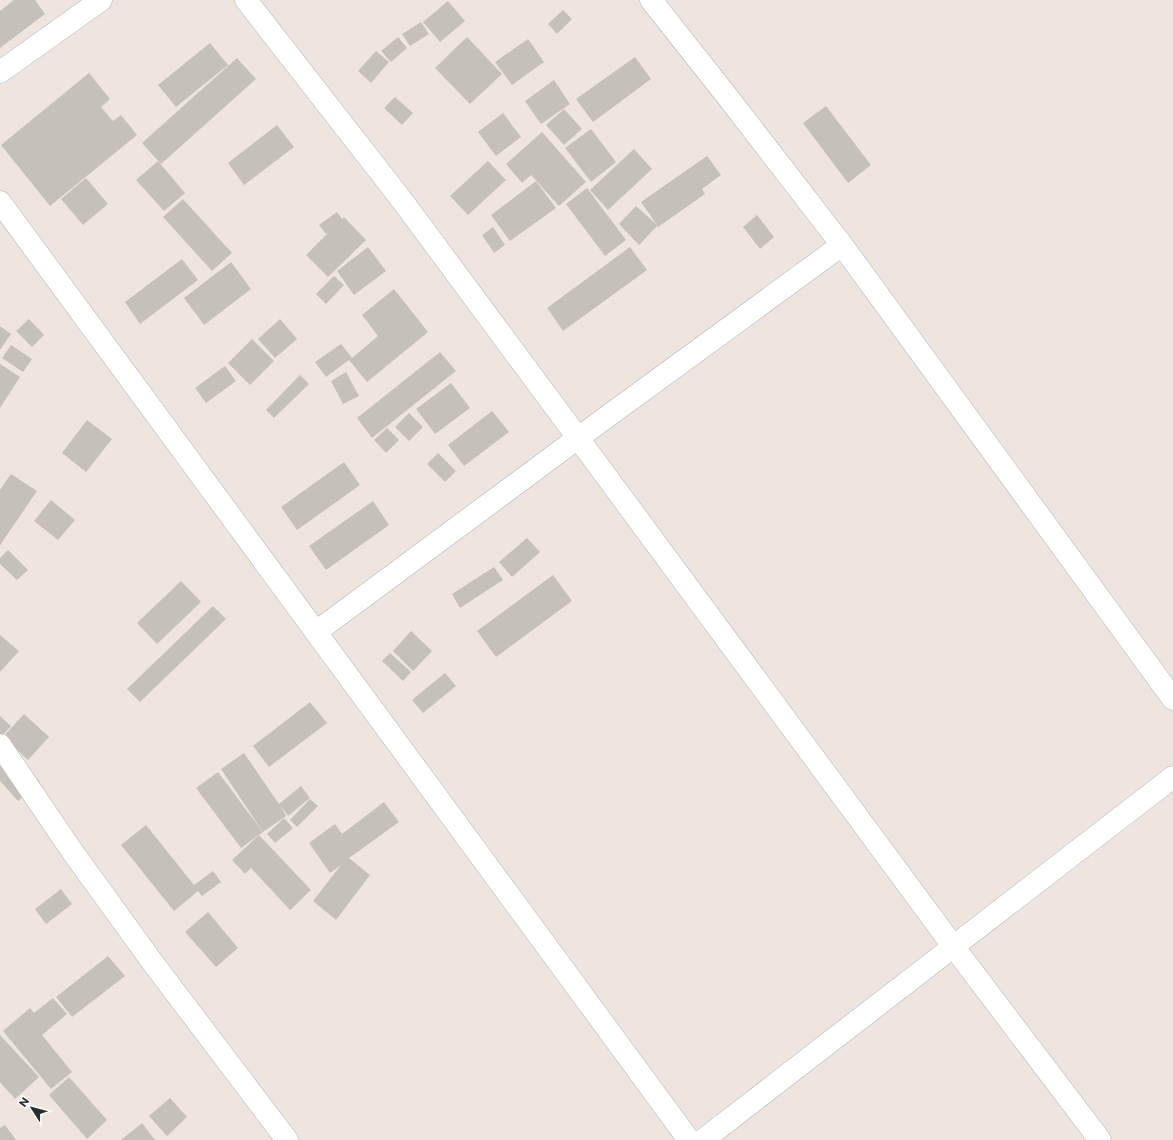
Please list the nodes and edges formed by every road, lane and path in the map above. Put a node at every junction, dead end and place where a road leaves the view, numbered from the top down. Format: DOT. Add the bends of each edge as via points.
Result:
graph roads {
  1 [pos="101,0"];
  2 [pos="246,0"];
  3 [pos="651,0"];
  4 [pos="0,72"];
  5 [pos="0,202"];
  6 [pos="842,245"];
  7 [pos="578,438"];
  8 [pos="316,632"];
  9 [pos="1173,699"];
  10 [pos="0,745"];
  11 [pos="1173,777"];
  12 [pos="953,946"];
  13 [pos="287,1140"];
  14 [pos="689,1140"];
  15 [pos="703,1140"];
  16 [pos="1100,1140"];
  1 -- 4 [label="street"];
  2 -- 7 [label="street" via="401,199"];
  3 -- 6 [label="street"];
  5 -- 8 [label="street"];
  6 -- 7 [label="street"];
  6 -- 9 [label="street"];
  7 -- 8 [label="street"];
  7 -- 12 [label="street"];
  8 -- 14 [label="street"];
  10 -- 13 [label="street" via="81,864"];
  11 -- 12 [label="street"];
  12 -- 15 [label="street"];
  12 -- 16 [label="street"];
}
